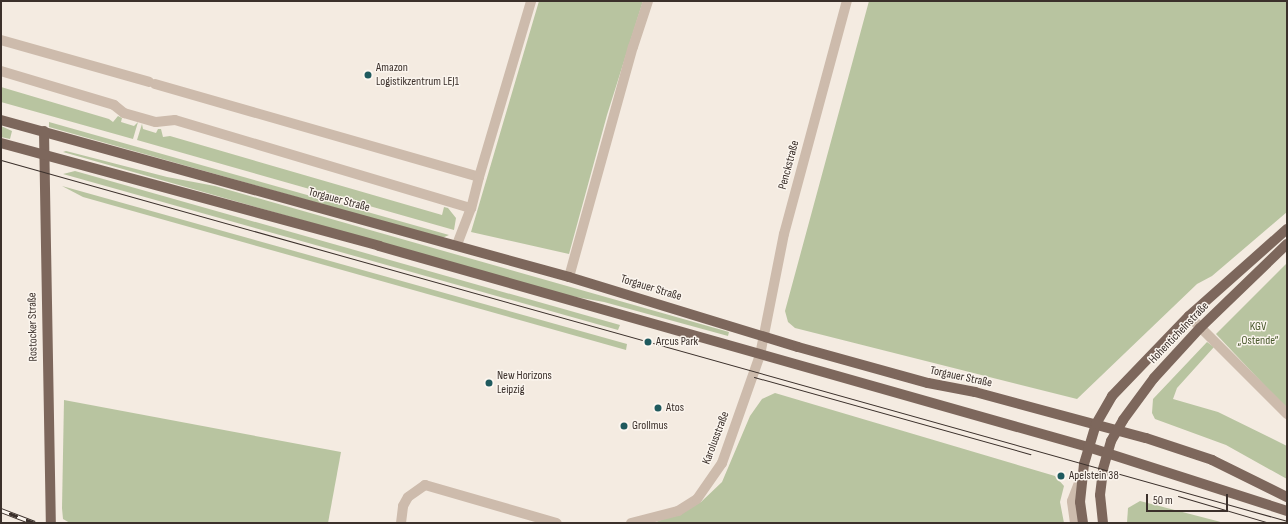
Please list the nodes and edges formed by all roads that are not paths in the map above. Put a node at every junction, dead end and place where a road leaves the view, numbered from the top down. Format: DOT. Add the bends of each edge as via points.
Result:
graph roads {
  1 [pos="531,1"];
  2 [pos="648,1"];
  3 [pos="847,1"];
  4 [pos="1,40"];
  5 [pos="1,71"];
  6 [pos="1,120"];
  7 [pos="44,131"];
  8 [pos="1,143"];
  9 [pos="44,154"];
  10 [pos="479,177"];
  11 [pos="471,208"];
  12 [pos="1287,228"];
  13 [pos="1287,244"];
  14 [pos="457,245"];
  15 [pos="570,277"];
  16 [pos="1189,316"];
  17 [pos="1200,328"];
  18 [pos="765,337"];
  19 [pos="760,355"];
  20 [pos="1287,414"];
  21 [pos="1096,424"];
  22 [pos="1117,430"];
  23 [pos="1088,447"];
  24 [pos="1107,453"];
  25 [pos="1081,477"];
  26 [pos="1287,497"];
  27 [pos="1287,511"];
  28 [pos="51,521"];
  29 [pos="401,523"];
  30 [pos="558,523"];
  31 [pos="631,523"];
  32 [pos="1075,523"];
  33 [pos="1083,523"];
  34 [pos="1103,523"];
  1 -- 10 [label="street"];
  2 -- 15 [label="street"];
  3 -- 18 [label="street, Penckstraße" via="784,234"];
  4 -- 10 [label="street"];
  5 -- 11 [label="street" via="114,105 124,113 156,122 175,120"];
  6 -- 7 [label="main road, Torgauer Straße"];
  7 -- 9 [label="main road, Rostocker Straße"];
  7 -- 14 [label="main road, Torgauer Straße"];
  8 -- 9 [label="main road"];
  9 -- 19 [label="main road"];
  9 -- 28 [label="main road, Rostocker Straße"];
  10 -- 11 [label="street"];
  11 -- 14 [label="street"];
  12 -- 16 [label="main road, Hohentichelnstraße"];
  13 -- 17 [label="main road, Hohentichelnstraße"];
  14 -- 15 [label="main road, Torgauer Straße"];
  15 -- 18 [label="main road, Torgauer Straße"];
  16 -- 17 [label="street"];
  16 -- 21 [label="main road, Hohentichelnstraße" via="1122,384"];
  17 -- 20 [label="street"];
  17 -- 22 [label="main road, Hohentichelnstraße" via="1139,397"];
  18 -- 19 [label="street, Karolusstraße"];
  18 -- 21 [label="main road, Torgauer Straße" via="928,383 976,392"];
  19 -- 23 [label="main road"];
  19 -- 31 [label="street, Karolusstraße" via="722,463 713,480 697,499 678,511"];
  21 -- 22 [label="main road, Torgauer Straße"];
  21 -- 23 [label="main road, Hohentichelnstraße"];
  22 -- 24 [label="main road, Hohentichelnstraße"];
  22 -- 26 [label="main road, Torgauer Straße" via="1212,460"];
  23 -- 24 [label="main road"];
  23 -- 25 [label="main road, Hohentichelnstraße"];
  24 -- 27 [label="main road"];
  24 -- 34 [label="main road, Hohentichelnstraße" via="1100,495"];
  25 -- 32 [label="street" via="1072,501"];
  25 -- 33 [label="main road, Hohentichelnstraße"];
  29 -- 30 [label="street" via="403,506 408,496 426,486"];
}
